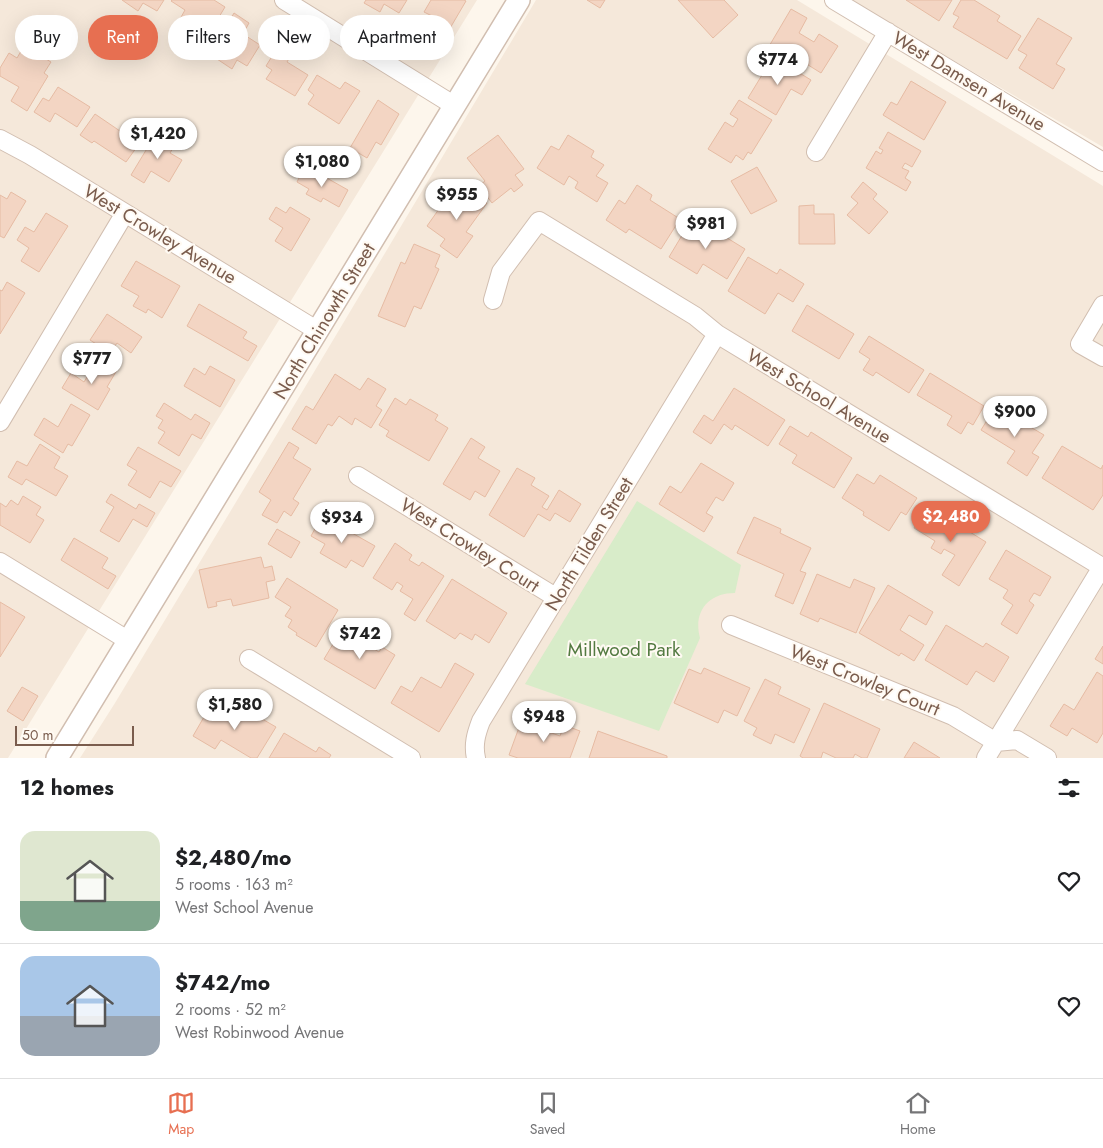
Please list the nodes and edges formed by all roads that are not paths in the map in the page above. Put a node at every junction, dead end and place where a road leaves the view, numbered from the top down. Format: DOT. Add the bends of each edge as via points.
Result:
graph roads {
  1 [pos="284,0"];
  2 [pos="519,0"];
  3 [pos="834,0"];
  4 [pos="888,32"];
  5 [pos="455,106"];
  6 [pos="0,139"];
  7 [pos="816,152"];
  8 [pos="1103,162"];
  9 [pos="125,213"];
  10 [pos="493,300"];
  11 [pos="1103,306"];
  12 [pos="318,331"];
  13 [pos="717,334"];
  14 [pos="1103,357"];
  15 [pos="0,422"];
  16 [pos="358,476"];
  17 [pos="0,562"];
  18 [pos="1102,567"];
  19 [pos="557,598"];
  20 [pos="731,625"];
  21 [pos="129,641"];
  22 [pos="249,659"];
  23 [pos="999,750"];
  24 [pos="57,758"];
  25 [pos="410,758"];
  26 [pos="476,758"];
  27 [pos="986,758"];
  28 [pos="1047,758"];
  1 -- 5 [label="street"];
  2 -- 5 [label="street, North Chinowth Street"];
  3 -- 4 [label="street, West Damsen Avenue"];
  4 -- 7 [label="street"];
  4 -- 8 [label="street, West Damsen Avenue"];
  5 -- 12 [label="street, North Chinowth Street"];
  6 -- 9 [label="street, West Crowley Avenue"];
  9 -- 12 [label="street, West Crowley Avenue"];
  9 -- 15 [label="street"];
  10 -- 13 [label="street, West School Avenue" via="501,272 539,221 695,316"];
  11 -- 14 [label="street" via="1080,344"];
  12 -- 21 [label="street, North Chinowth Street"];
  13 -- 18 [label="street, West School Avenue"];
  13 -- 19 [label="street, North Tilden Street"];
  16 -- 19 [label="street, West Crowley Court"];
  17 -- 21 [label="street"];
  18 -- 23 [label="street"];
  19 -- 26 [label="street, North Tilden Street" via="481,721 474,749"];
  20 -- 23 [label="street, West Crowley Court" via="953,716"];
  21 -- 24 [label="street, North Chinowth Street"];
  22 -- 25 [label="street"];
  23 -- 27 [label="street"];
  23 -- 28 [label="street" via="1017,740"];
}
